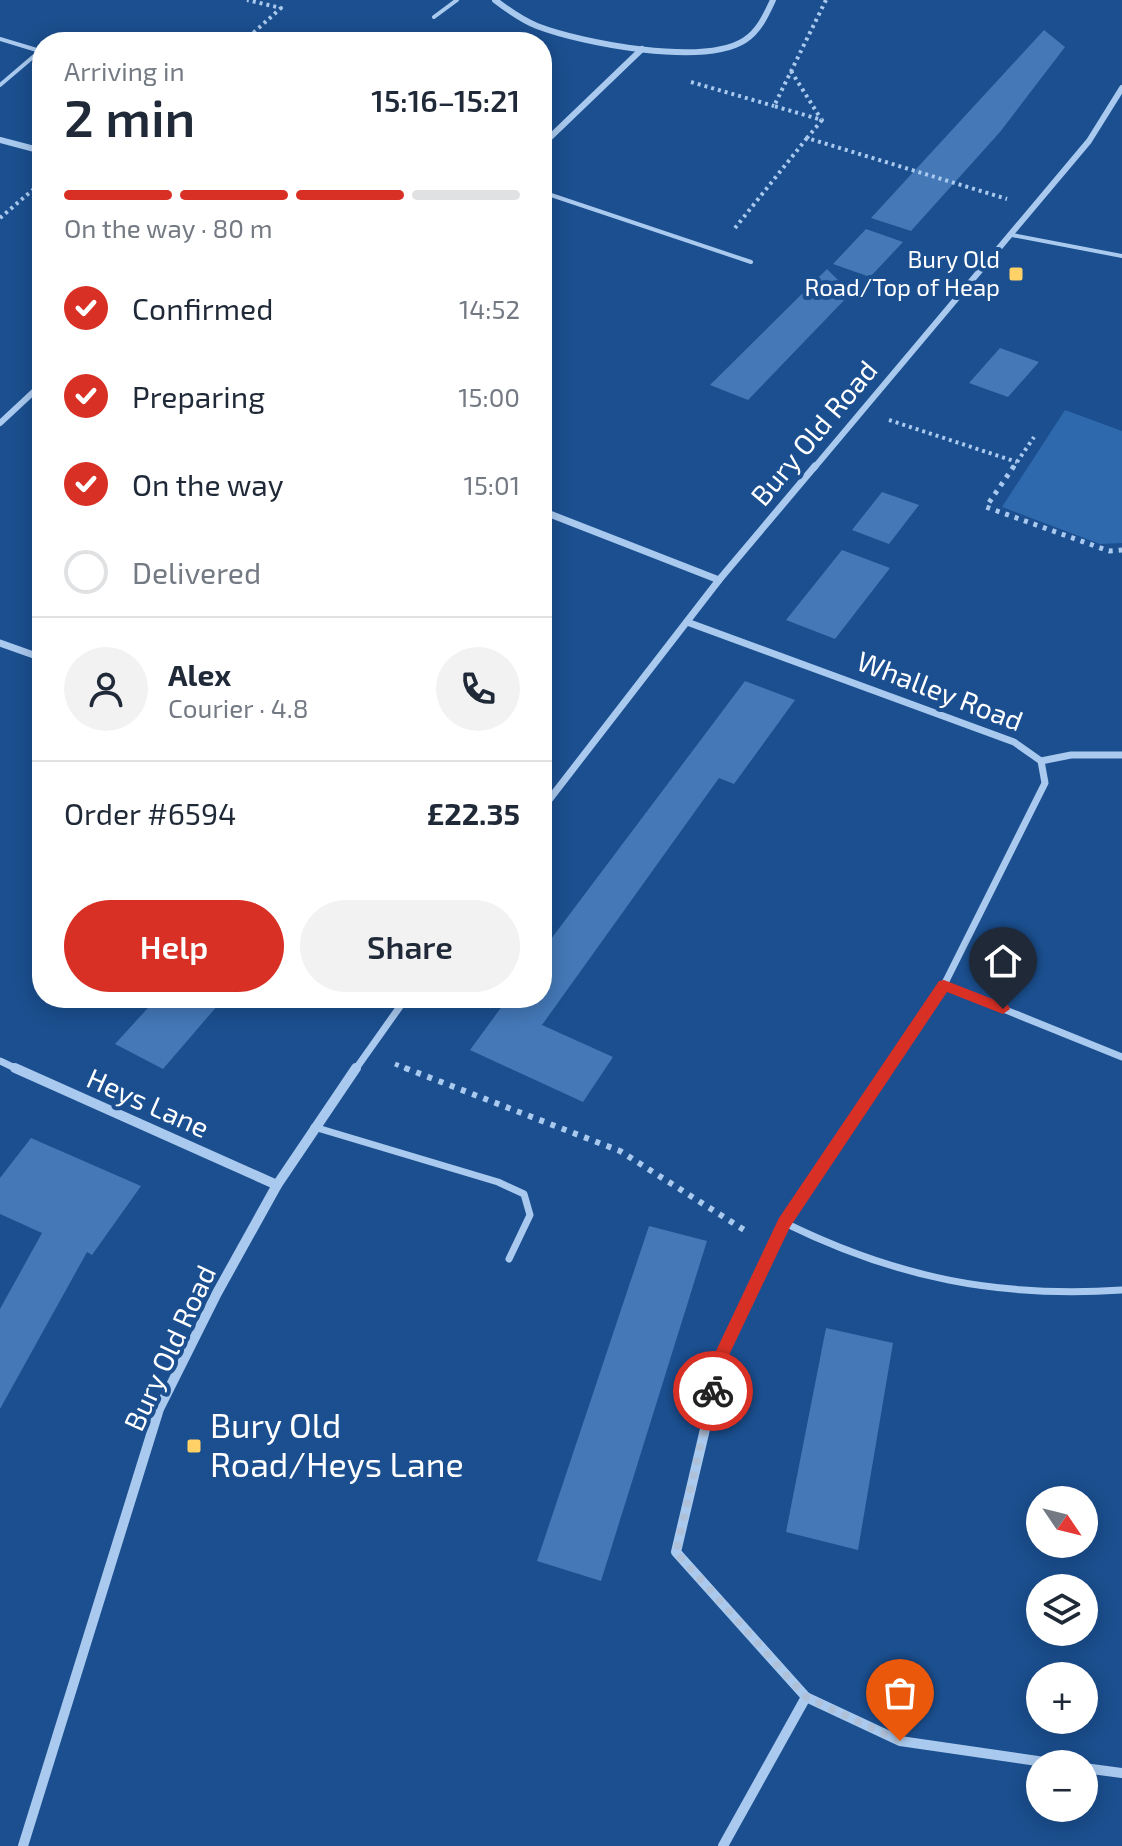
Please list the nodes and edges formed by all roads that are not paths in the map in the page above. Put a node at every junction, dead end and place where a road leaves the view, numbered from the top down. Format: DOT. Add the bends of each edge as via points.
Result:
graph roads {
  1 [pos="457,0"];
  2 [pos="495,0"];
  3 [pos="773,0"];
  4 [pos="434,17"];
  5 [pos="0,39"];
  6 [pos="32,48"];
  7 [pos="642,49"];
  8 [pos="32,58"];
  9 [pos="0,85"];
  10 [pos="1122,88"];
  11 [pos="552,135"];
  12 [pos="0,140"];
  13 [pos="32,148"];
  14 [pos="552,195"];
  15 [pos="1012,235"];
  16 [pos="1122,256"];
  17 [pos="751,262"];
  18 [pos="32,393"];
  19 [pos="0,423"];
  20 [pos="552,515"];
  21 [pos="719,580"];
  22 [pos="687,622"];
  23 [pos="0,643"];
  24 [pos="32,654"];
  25 [pos="1122,755"];
  26 [pos="1041,761"];
  27 [pos="552,796"];
  28 [pos="944,985"];
  29 [pos="399,1008"];
  30 [pos="1122,1057"];
  31 [pos="0,1061"];
  32 [pos="314,1127"];
  33 [pos="277,1185"];
  34 [pos="785,1223"];
  35 [pos="509,1259"];
  36 [pos="1122,1290"];
  37 [pos="806,1697"];
  38 [pos="1026,1759"];
  39 [pos="1098,1770"];
  40 [pos="1122,1773"];
  41 [pos="23,1846"];
  42 [pos="723,1846"];
  1 -- 4 [label="lane"];
  2 -- 7 [label="street" via="537,27"];
  3 -- 7 [label="street" via="761,26 742,42 715,51"];
  5 -- 6 [label="lane"];
  7 -- 11 [label="street"];
  8 -- 9 [label="lane"];
  10 -- 15 [label="street, Bury Old Road" via="1089,141"];
  12 -- 13 [label="street"];
  14 -- 17 [label="lane"];
  15 -- 16 [label="lane"];
  15 -- 21 [label="street, Bury Old Road"];
  18 -- 19 [label="street"];
  20 -- 21 [label="street"];
  21 -- 22 [label="street, Bury Old Road"];
  22 -- 26 [label="street, Whalley Road" via="1014,742"];
  22 -- 27 [label="street, Bury Old Road"];
  23 -- 24 [label="street"];
  25 -- 26 [label="street"];
  26 -- 28 [label="street, Whalley Road" via="1045,783"];
  28 -- 30 [label="street"];
  28 -- 34 [label="street, Whalley Road"];
  29 -- 32 [label="street, Bury Old Road"];
  31 -- 33 [label="street, Heys Lane"];
  32 -- 33 [label="street, Bury Old Road"];
  32 -- 35 [label="lane" via="524,1194 530,1215"];
  33 -- 41 [label="street, Bury Old Road" via="159,1409"];
  34 -- 36 [label="lane" via="872,1263 984,1290 1077,1295"];
  34 -- 37 [label="street, Whalley Road" via="723,1353 676,1552"];
  37 -- 38 [label="street, Whalley Road" via="900,1741"];
  37 -- 42 [label="street"];
  39 -- 40 [label="street"];
}
